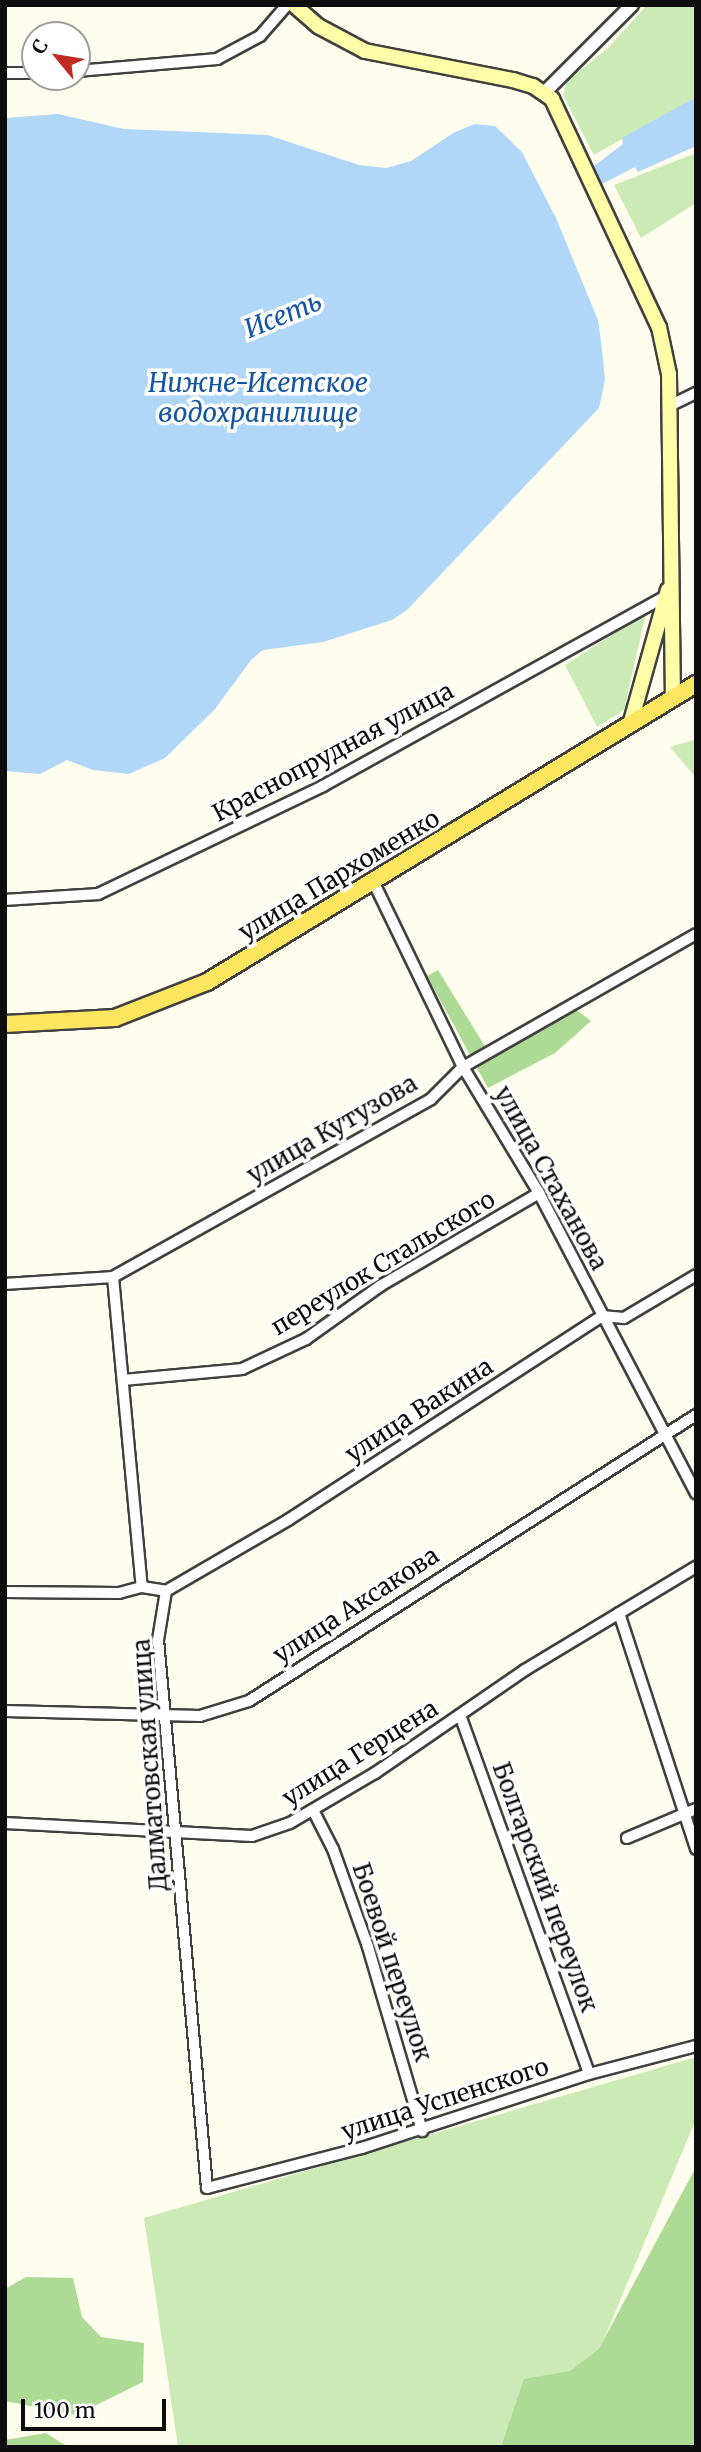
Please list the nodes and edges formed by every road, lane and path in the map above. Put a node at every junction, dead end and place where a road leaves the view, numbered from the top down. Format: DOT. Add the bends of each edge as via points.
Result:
graph roads {
  1 [pos="287,5"];
  2 [pos="293,5"];
  3 [pos="632,5"];
  4 [pos="91,70"];
  5 [pos="545,92"];
  6 [pos="696,393"];
  7 [pos="670,406"];
  8 [pos="672,575"];
  9 [pos="666,596"];
  10 [pos="696,684"];
  11 [pos="673,696"];
  12 [pos="630,725"];
  13 [pos="373,881"];
  14 [pos="5,900"];
  15 [pos="696,934"];
  16 [pos="5,1024"];
  17 [pos="463,1067"];
  18 [pos="539,1193"];
  19 [pos="696,1275"];
  20 [pos="113,1277"];
  21 [pos="5,1284"];
  22 [pos="602,1316"];
  23 [pos="123,1380"];
  24 [pos="696,1415"];
  25 [pos="664,1434"];
  26 [pos="696,1493"];
  27 [pos="696,1567"];
  28 [pos="142,1587"];
  29 [pos="166,1591"];
  30 [pos="5,1592"];
  31 [pos="619,1613"];
  32 [pos="5,1711"];
  33 [pos="165,1714"];
  34 [pos="460,1715"];
  35 [pos="696,1809"];
  36 [pos="313,1810"];
  37 [pos="684,1815"];
  38 [pos="5,1823"];
  39 [pos="175,1832"];
  40 [pos="627,1838"];
  41 [pos="696,1849"];
  42 [pos="696,2046"];
  43 [pos="589,2074"];
  44 [pos="422,2130"];
  45 [pos="207,2188"];
  1 -- 4 [label="street" via="260,36 216,59"];
  2 -- 5 [label="main road" via="317,26 365,51 513,80"];
  3 -- 5 [label="street"];
  5 -- 7 [label="main road" via="582,158 659,327"];
  6 -- 7 [label="street"];
  7 -- 8 [label="main road"];
  8 -- 9 [label="main road"];
  8 -- 11 [label="main road"];
  9 -- 12 [label="main road"];
  9 -- 14 [label="street, Краснопрудная улица" via="323,786 98,894"];
  10 -- 11 [label="main road, улица Пархоменко"];
  11 -- 12 [label="main road, улица Пархоменко"];
  12 -- 13 [label="main road, улица Пархоменко"];
  13 -- 16 [label="main road, улица Пархоменко" via="207,982 148,1008 80,1023"];
  13 -- 17 [label="street, улица Стаханова"];
  15 -- 17 [label="street, улица Кутузова"];
  17 -- 18 [label="street, улица Стаханова"];
  17 -- 20 [label="street, улица Кутузова" via="431,1099"];
  18 -- 22 [label="street, улица Стаханова"];
  18 -- 23 [label="street, переулок Стальского" via="380,1286 306,1339 242,1369"];
  19 -- 22 [label="street, улица Вакина" via="624,1318"];
  20 -- 21 [label="street, улица Кутузова"];
  20 -- 23 [label="street"];
  22 -- 25 [label="street, улица Стаханова"];
  22 -- 29 [label="street, улица Вакина" via="288,1520"];
  23 -- 28 [label="street"];
  24 -- 25 [label="street, улица Аксакова"];
  25 -- 26 [label="street, улица Стаханова"];
  25 -- 33 [label="street, улица Аксакова" via="249,1701 201,1716"];
  27 -- 31 [label="street, улица Герцена"];
  28 -- 29 [label="street"];
  28 -- 30 [label="street" via="119,1593"];
  29 -- 33 [label="street, Далматовская улица" via="158,1640"];
  31 -- 34 [label="street, улица Герцена"];
  31 -- 37 [label="street"];
  32 -- 33 [label="street, улица Аксакова"];
  33 -- 39 [label="street, Далматовская улица"];
  34 -- 36 [label="street, улица Герцена"];
  34 -- 43 [label="street, Болгарский переулок"];
  35 -- 37 [label="street"];
  36 -- 39 [label="street, улица Герцена" via="252,1836"];
  36 -- 44 [label="street, Боевой переулок" via="333,1849 368,1947"];
  37 -- 40 [label="street"];
  37 -- 41 [label="street"];
  38 -- 39 [label="street, улица Герцена"];
  39 -- 45 [label="street, Далматовская улица"];
  42 -- 43 [label="street, улица Успенского"];
  43 -- 44 [label="street, улица Успенского"];
  44 -- 45 [label="street, улица Успенского" via="244,2182"];
}
